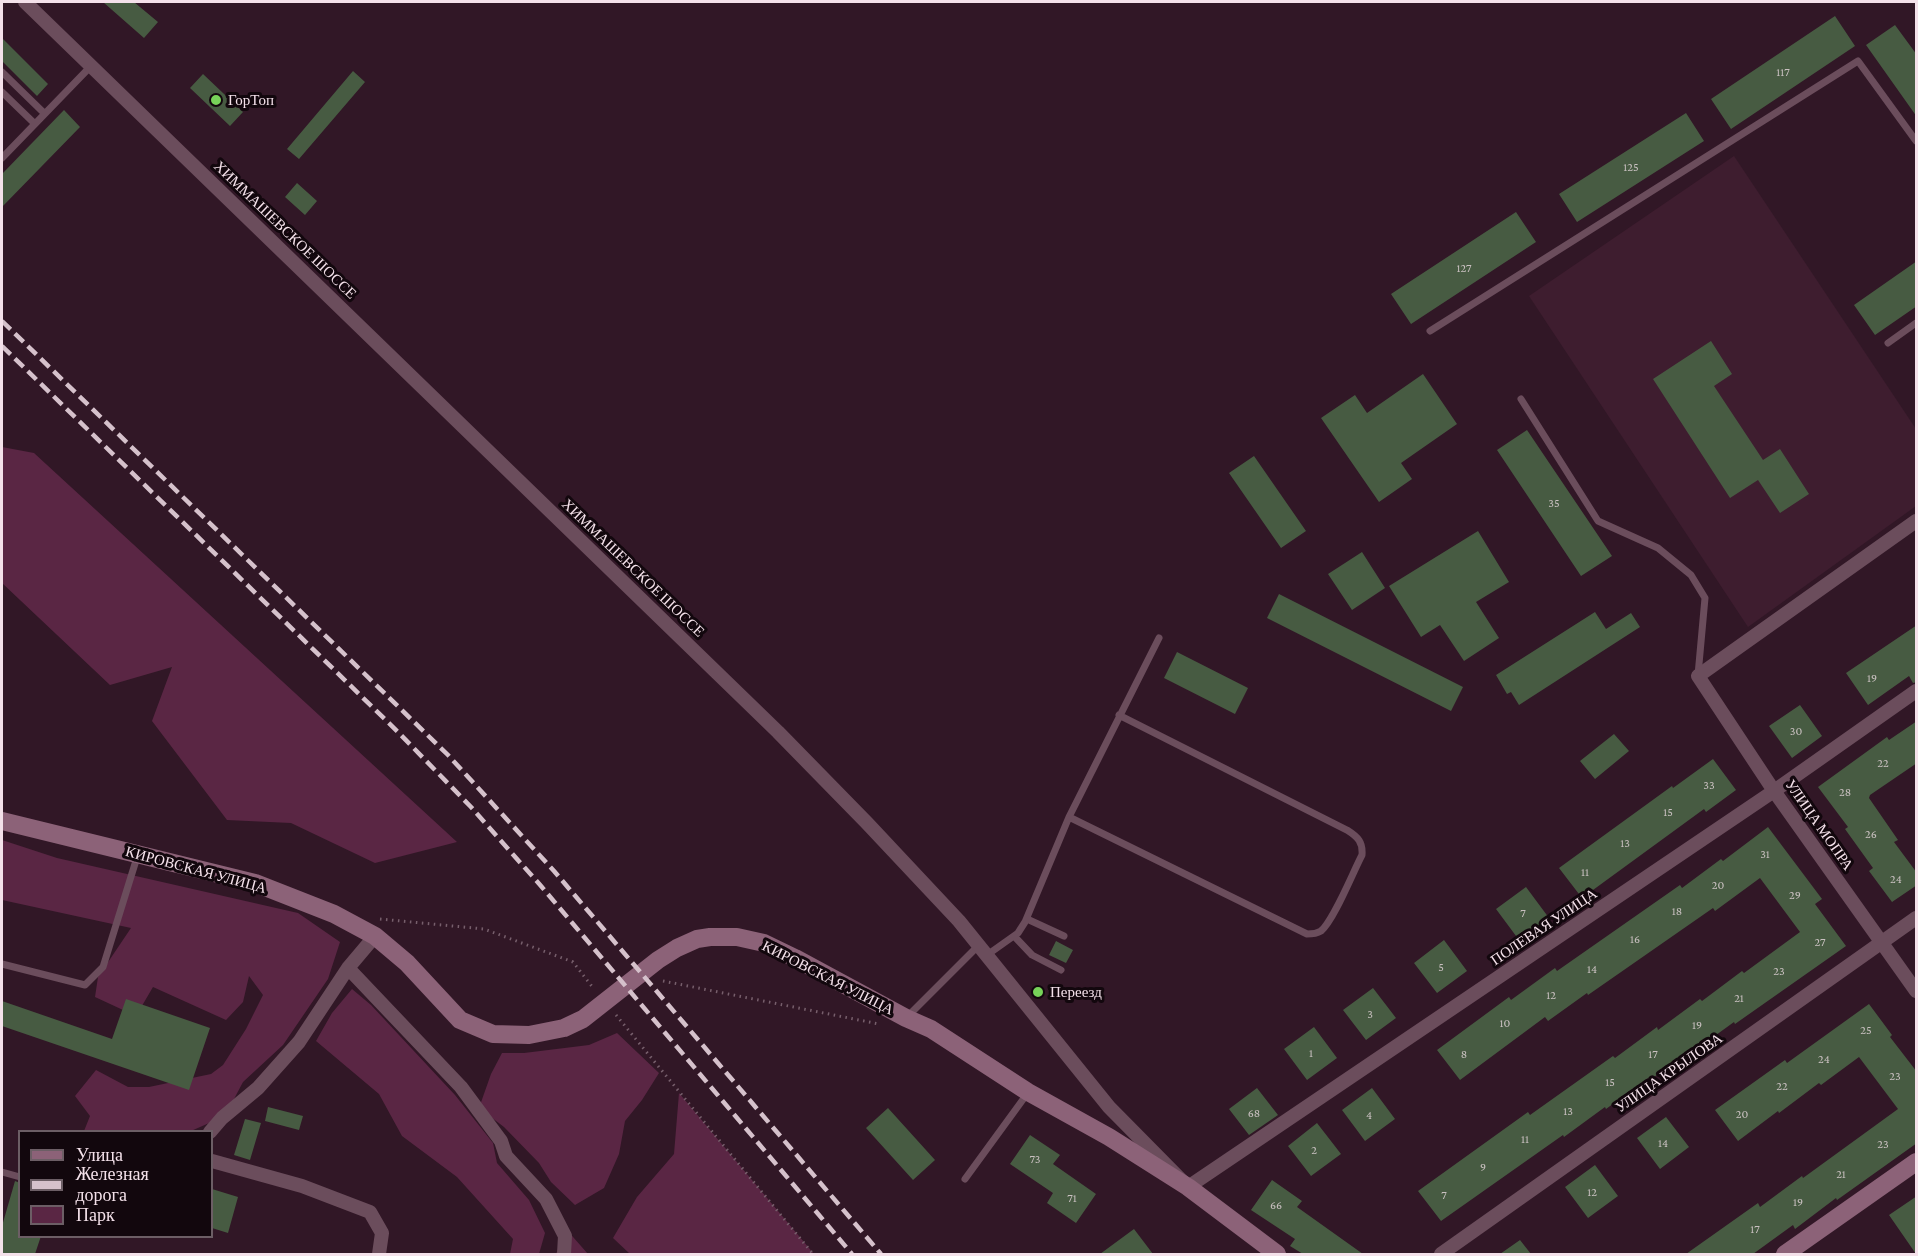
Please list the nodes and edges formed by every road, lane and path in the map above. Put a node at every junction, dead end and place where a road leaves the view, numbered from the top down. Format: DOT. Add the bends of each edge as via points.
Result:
graph roads {
  1 [pos="25,2"];
  2 [pos="92,65"];
  3 [pos="2,72"];
  4 [pos="2,92"];
  5 [pos="44,113"];
  6 [pos="34,123"];
  7 [pos="1917,141"];
  8 [pos="2,158"];
  9 [pos="1917,323"];
  10 [pos="1430,331"];
  11 [pos="1888,343"];
  12 [pos="1521,399"];
  13 [pos="1917,521"];
  14 [pos="1159,638"];
  15 [pos="1698,676"];
  16 [pos="1917,692"];
  17 [pos="1119,715"];
  18 [pos="1774,791"];
  19 [pos="1069,817"];
  20 [pos="2,820"];
  21 [pos="138,854"];
  22 [pos="1917,918"];
  23 [pos="1027,919"];
  24 [pos="377,927"];
  25 [pos="1014,936"];
  26 [pos="1064,936"];
  27 [pos="1882,942"];
  28 [pos="983,950"];
  29 [pos="2,964"];
  30 [pos="348,968"];
  31 [pos="1061,970"];
  32 [pos="663,981"];
  33 [pos="1917,991"];
  34 [pos="605,1001"];
  35 [pos="906,1018"];
  36 [pos="881,1024"];
  37 [pos="1028,1092"];
  38 [pos="211,1130"];
  39 [pos="213,1161"];
  40 [pos="1917,1162"];
  41 [pos="2,1172"];
  42 [pos="18,1176"];
  43 [pos="965,1179"];
  44 [pos="1188,1187"];
  45 [pos="379,1254"];
  46 [pos="564,1254"];
  47 [pos="813,1254"];
  48 [pos="1277,1254"];
  49 [pos="1441,1254"];
  50 [pos="1785,1254"];
  1 -- 2 [label="street, ХИММАШЕВСКОЕ ШОССЕ"];
  2 -- 5 [label="lane"];
  2 -- 28 [label="street, ХИММАШЕВСКОЕ ШОССЕ" via="778,732"];
  3 -- 5 [label="lane"];
  4 -- 6 [label="lane"];
  5 -- 6 [label="lane"];
  6 -- 8 [label="lane"];
  7 -- 10 [label="lane" via="1858,62"];
  9 -- 11 [label="lane"];
  12 -- 15 [label="lane" via="1598,521 1658,548 1691,574 1705,598"];
  13 -- 15 [label="street"];
  14 -- 17 [label="lane"];
  15 -- 18 [label="street, УЛИЦА МОПРА"];
  16 -- 18 [label="street, ПОЛЕВАЯ УЛИЦА"];
  17 -- 19 [label="lane"];
  17 -- 19 [label="lane" via="1347,830 1360,840 1362,855 1322,930 1307,934"];
  18 -- 27 [label="street, УЛИЦА МОПРА"];
  18 -- 44 [label="street, ПОЛЕВАЯ УЛИЦА"];
  19 -- 23 [label="lane"];
  20 -- 21 [label="main road, КИРОВСКАЯ УЛИЦА"];
  21 -- 24 [label="main road, КИРОВСКАЯ УЛИЦА" via="255,883"];
  21 -- 29 [label="lane" via="102,967 85,985"];
  22 -- 27 [label="street, УЛИЦА КРЫЛОВА"];
  23 -- 25 [label="lane"];
  23 -- 26 [label="lane"];
  24 -- 30 [label="street"];
  24 -- 34 [label="path" via="484,929 573,962"];
  24 -- 34 [label="main road, КИРОВСКАЯ УЛИЦА" via="460,1020 493,1034 529,1035 564,1028"];
  25 -- 28 [label="lane"];
  25 -- 31 [label="lane" via="1032,955"];
  27 -- 33 [label="street, УЛИЦА МОПРА"];
  27 -- 49 [label="street, УЛИЦА КРЫЛОВА"];
  28 -- 35 [label="lane"];
  28 -- 44 [label="street, ХИММАШЕВСКОЕ ШОССЕ" via="1109,1107"];
  30 -- 38 [label="street" via="299,1041 258,1088"];
  30 -- 46 [label="street" via="461,1087 501,1142 506,1156 546,1200 565,1236"];
  32 -- 36 [label="path"];
  34 -- 35 [label="main road, КИРОВСКАЯ УЛИЦА" via="686,943 710,937 737,937 764,943"];
  34 -- 47 [label="path"];
  35 -- 37 [label="main road, КИРОВСКАЯ УЛИЦА" via="931,1029"];
  37 -- 43 [label="lane"];
  37 -- 44 [label="main road, КИРОВСКАЯ УЛИЦА" via="1110,1137"];
  39 -- 45 [label="street" via="302,1186 370,1212 382,1233"];
  40 -- 50 [label="main road"];
  41 -- 42 [label="lane"];
  44 -- 48 [label="main road, КИРОВСКАЯ УЛИЦА"];
}
